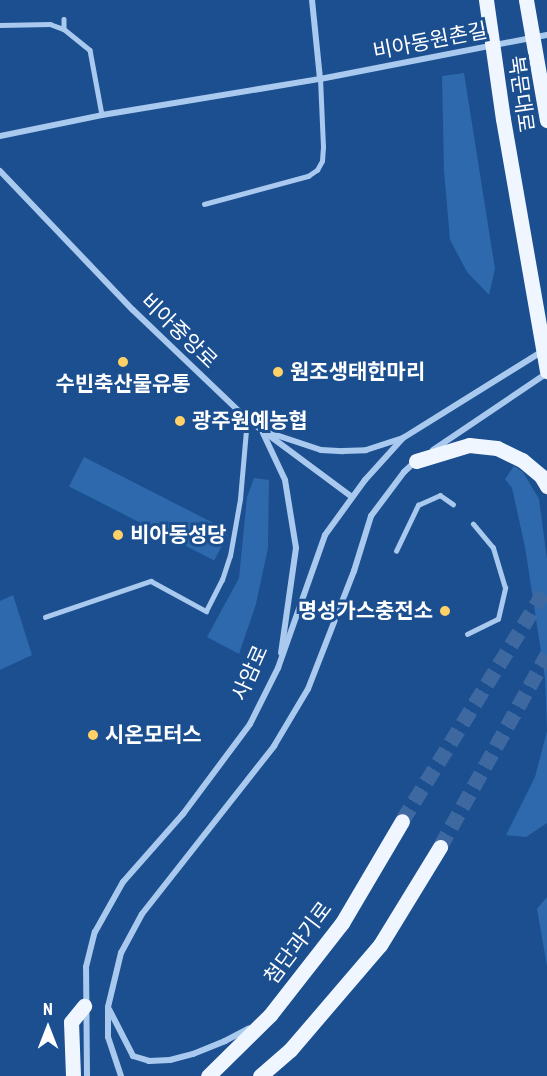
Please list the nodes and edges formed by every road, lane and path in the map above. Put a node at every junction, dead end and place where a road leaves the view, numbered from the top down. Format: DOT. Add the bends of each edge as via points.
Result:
graph roads {
  1 [pos="312,0"];
  2 [pos="486,0"];
  3 [pos="526,0"];
  4 [pos="64,19"];
  5 [pos="0,25"];
  6 [pos="64,29"];
  7 [pos="547,35"];
  8 [pos="320,80"];
  9 [pos="546,114"];
  10 [pos="102,115"];
  11 [pos="0,136"];
  12 [pos="0,171"];
  13 [pos="204,204"];
  14 [pos="545,350"];
  15 [pos="547,372"];
  16 [pos="247,419"];
  17 [pos="261,430"];
  18 [pos="403,438"];
  19 [pos="416,461"];
  20 [pos="547,486"];
  21 [pos="352,497"];
  22 [pos="453,504"];
  23 [pos="473,524"];
  24 [pos="396,551"];
  25 [pos="45,617"];
  26 [pos="467,634"];
  27 [pos="278,668"];
  28 [pos="402,821"];
  29 [pos="440,847"];
  30 [pos="84,1006"];
  31 [pos="108,1007"];
  32 [pos="270,1016"];
  33 [pos="290,1050"];
  34 [pos="73,1076"];
  35 [pos="87,1076"];
  36 [pos="121,1076"];
  37 [pos="208,1076"];
  38 [pos="260,1076"];
  39 [pos="277,1076"];
  1 -- 8 [label="street"];
  2 -- 14 [label="main road, 북문대로" via="503,119"];
  3 -- 9 [label="main road, 북문대로"];
  4 -- 6 [label="lane"];
  5 -- 6 [label="lane" via="50,24"];
  6 -- 10 [label="lane" via="90,50"];
  7 -- 8 [label="street, 비아동원촌길"];
  8 -- 10 [label="street, 비아동원촌길"];
  8 -- 13 [label="lane" via="323,147 322,161 316,170 308,176"];
  10 -- 11 [label="street, 비아동원촌길"];
  12 -- 16 [label="street, 비아중앙로" via="133,310"];
  14 -- 15 [label="main road, 북문대로"];
  14 -- 18 [label="street, 사암로"];
  15 -- 19 [label="street"];
  16 -- 17 [label="street, 비아중앙로"];
  16 -- 25 [label="lane" via="230,556 206,611 151,581"];
  17 -- 18 [label="street" via="321,450 366,450"];
  17 -- 21 [label="street, 비아중앙로"];
  17 -- 27 [label="street" via="285,480 296,548"];
  18 -- 21 [label="street, 사암로"];
  19 -- 20 [label="main road" via="469,445 497,448 522,460"];
  19 -- 31 [label="street" via="371,516 308,689 274,746 142,914 121,953"];
  21 -- 27 [label="street, 사암로" via="325,535"];
  22 -- 24 [label="lane" via="440,495 418,506"];
  23 -- 26 [label="lane" via="493,548 505,588 498,619"];
  27 -- 30 [label="street, 사암로" via="250,724 183,814 123,882 95,932 86,967"];
  28 -- 32 [label="main road, 첨단과기로" via="342,923"];
  29 -- 33 [label="main road" via="380,945"];
  30 -- 34 [label="main road" via="71,1022"];
  30 -- 35 [label="street, 사암로"];
  31 -- 32 [label="street" via="133,1056 150,1061 193,1054"];
  31 -- 36 [label="street" via="108,1037"];
  32 -- 37 [label="main road, 첨단과기로"];
  33 -- 38 [label="main road"];
  33 -- 39 [label="main road"];
}
